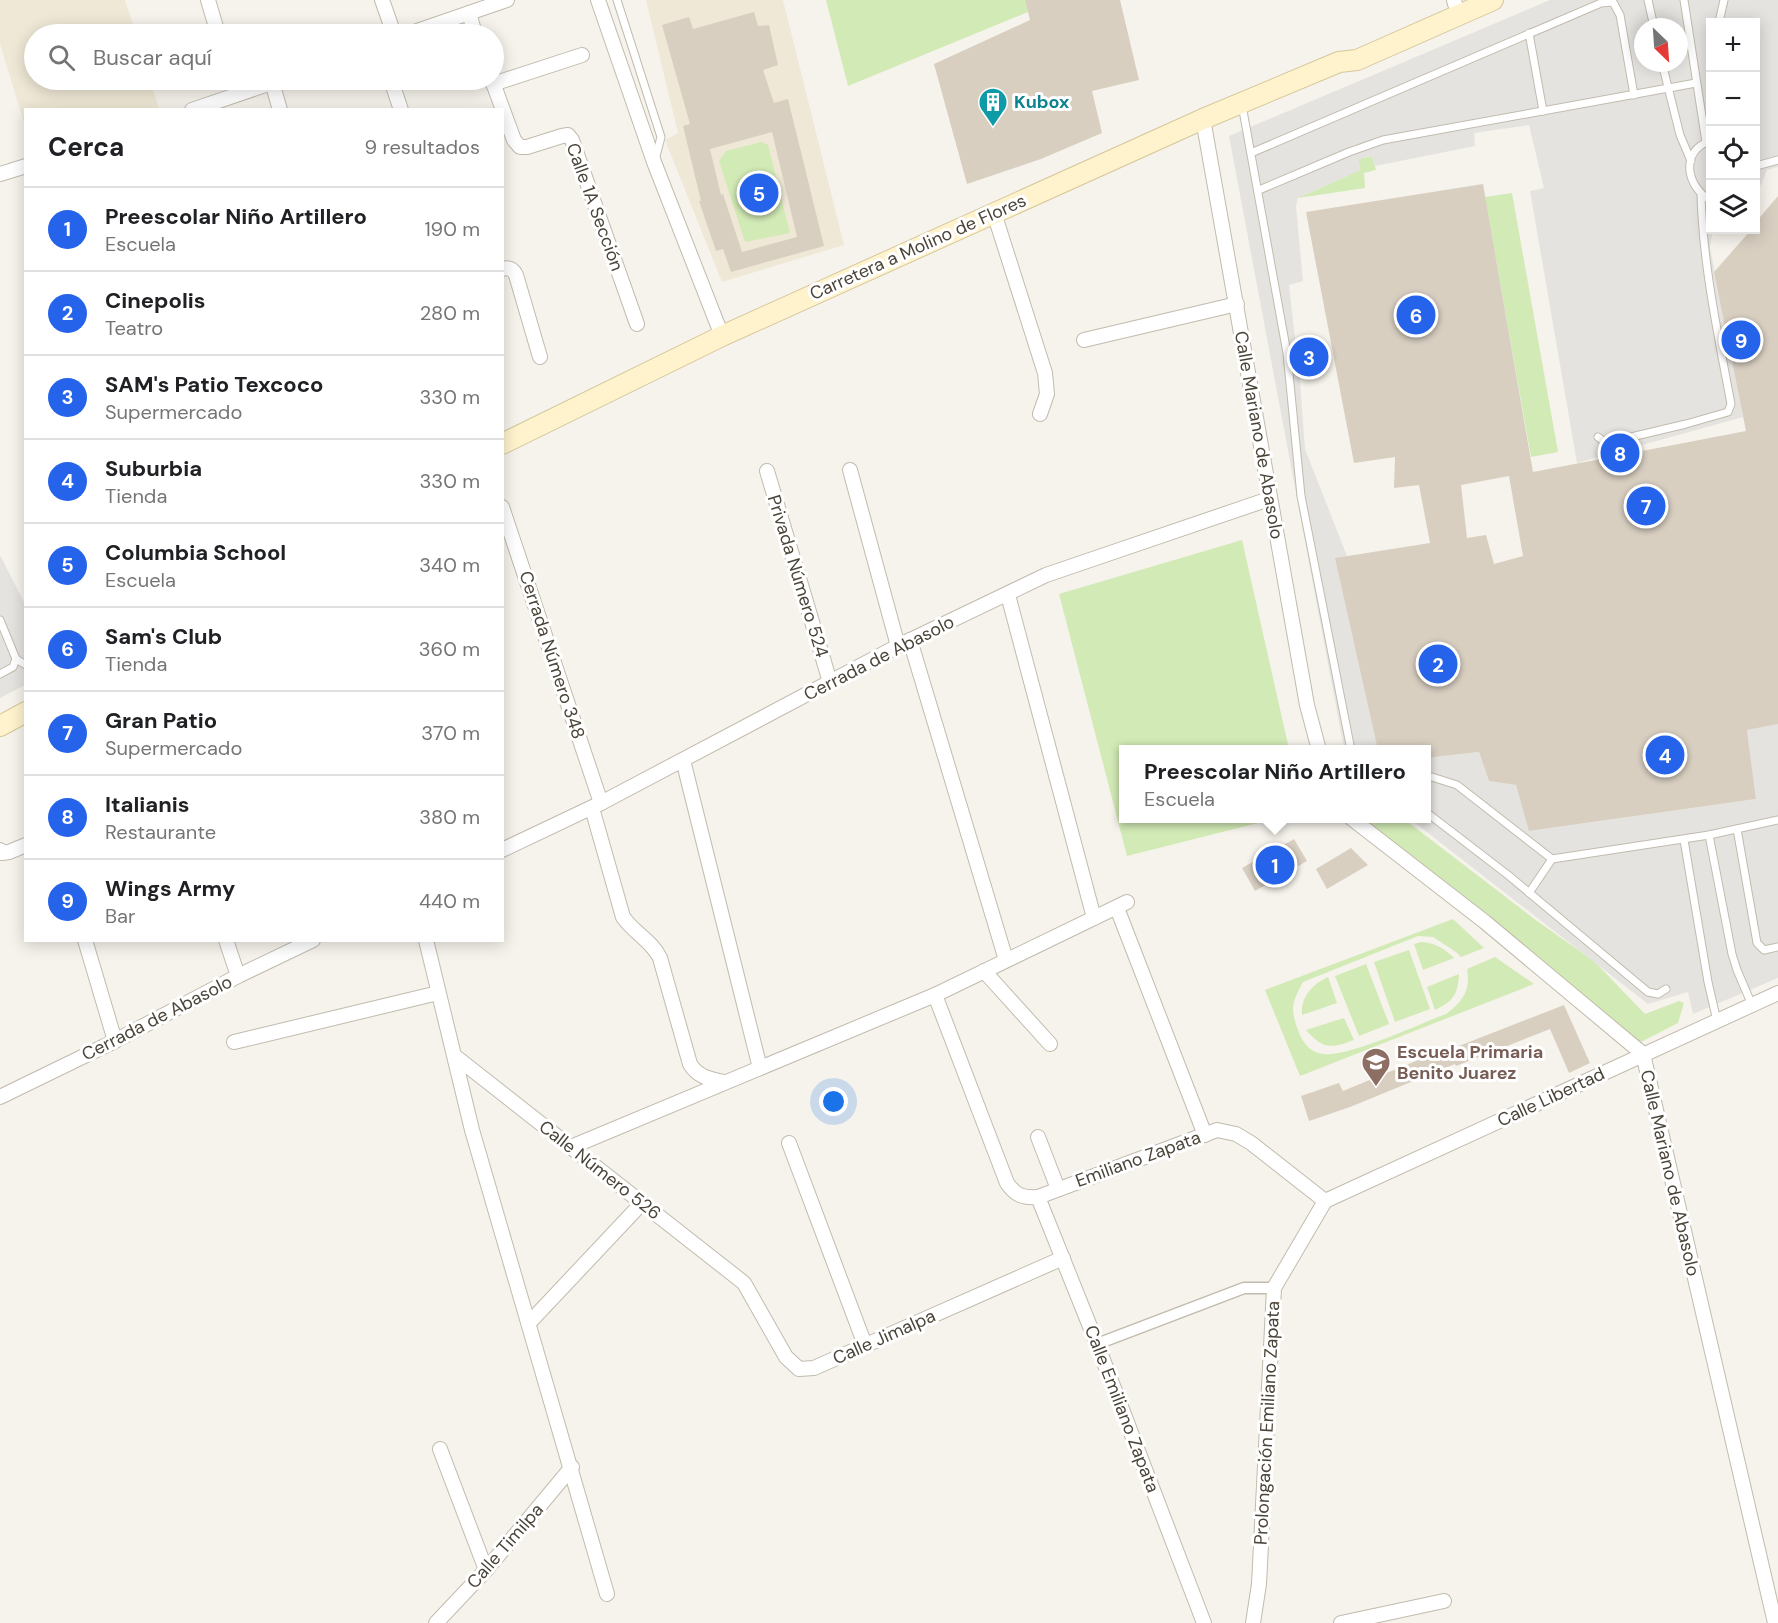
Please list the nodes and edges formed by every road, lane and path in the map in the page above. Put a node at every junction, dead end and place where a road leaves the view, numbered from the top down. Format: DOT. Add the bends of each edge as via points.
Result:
graph roads {
  1 [pos="208,0"];
  2 [pos="382,0"];
  3 [pos="507,0"];
  4 [pos="598,0"];
  5 [pos="617,0"];
  6 [pos="1493,0"];
  7 [pos="1648,0"];
  8 [pos="1684,0"];
  9 [pos="1724,0"];
  10 [pos="1458,1"];
  11 [pos="469,13"];
  12 [pos="1652,18"];
  13 [pos="1720,18"];
  14 [pos="215,24"];
  15 [pos="390,24"];
  16 [pos="437,24"];
  17 [pos="472,24"];
  18 [pos="1530,33"];
  19 [pos="582,56"];
  20 [pos="1339,62"];
  21 [pos="1664,72"];
  22 [pos="504,79"];
  23 [pos="1696,83"];
  24 [pos="1667,88"];
  25 [pos="250,90"];
  26 [pos="277,90"];
  27 [pos="394,90"];
  28 [pos="495,90"];
  29 [pos="1634,95"];
  30 [pos="1241,103"];
  31 [pos="198,108"];
  32 [pos="280,108"];
  33 [pos="400,108"];
  34 [pos="502,108"];
  35 [pos="1543,111"];
  36 [pos="504,114"];
  37 [pos="1203,119"];
  38 [pos="1706,131"];
  39 [pos="1706,143"];
  40 [pos="1251,153"];
  41 [pos="1778,160"];
  42 [pos="1691,161"];
  43 [pos="654,162"];
  44 [pos="1760,165"];
  45 [pos="24,167"];
  46 [pos="0,174"];
  47 [pos="1259,190"];
  48 [pos="1701,195"];
  49 [pos="1706,198"];
  50 [pos="994,213"];
  51 [pos="504,268"];
  52 [pos="1237,304"];
  53 [pos="637,324"];
  54 [pos="722,336"];
  55 [pos="1084,340"];
  56 [pos="540,357"];
  57 [pos="1040,414"];
  58 [pos="1598,437"];
  59 [pos="504,443"];
  60 [pos="850,470"];
  61 [pos="767,471"];
  62 [pos="1269,499"];
  63 [pos="504,513"];
  64 [pos="1008,595"];
  65 [pos="0,620"];
  66 [pos="904,643"];
  67 [pos="16,658"];
  68 [pos="24,663"];
  69 [pos="0,674"];
  70 [pos="830,682"];
  71 [pos="24,713"];
  72 [pos="0,726"];
  73 [pos="1318,745"];
  74 [pos="1350,745"];
  75 [pos="683,760"];
  76 [pos="1431,777"];
  77 [pos="597,806"];
  78 [pos="1431,816"];
  79 [pos="1778,820"];
  80 [pos="1356,823"];
  81 [pos="1737,829"];
  82 [pos="1709,835"];
  83 [pos="1684,840"];
  84 [pos="24,846"];
  85 [pos="504,849"];
  86 [pos="0,850"];
  87 [pos="1552,860"];
  88 [pos="1529,893"];
  89 [pos="1094,918"];
  90 [pos="86,942"];
  91 [pos="227,942"];
  92 [pos="309,942"];
  93 [pos="426,942"];
  94 [pos="1778,947"];
  95 [pos="1006,960"];
  96 [pos="984,971"];
  97 [pos="238,976"];
  98 [pos="1666,989"];
  99 [pos="438,993"];
  100 [pos="1778,993"];
  101 [pos="934,995"];
  102 [pos="1752,1005"];
  103 [pos="1717,1021"];
  104 [pos="115,1041"];
  105 [pos="234,1042"];
  106 [pos="1050,1044"];
  107 [pos="1643,1054"];
  108 [pos="456,1057"];
  109 [pos="760,1068"];
  110 [pos="724,1082"];
  111 [pos="0,1097"];
  112 [pos="1205,1135"];
  113 [pos="1038,1137"];
  114 [pos="789,1143"];
  115 [pos="571,1147"];
  116 [pos="1058,1189"];
  117 [pos="1038,1197"];
  118 [pos="1325,1201"];
  119 [pos="642,1203"];
  120 [pos="1063,1258"];
  121 [pos="744,1283"];
  122 [pos="1274,1288"];
  123 [pos="530,1323"];
  124 [pos="1097,1344"];
  125 [pos="865,1345"];
  126 [pos="440,1449"];
  127 [pos="572,1467"];
  128 [pos="486,1570"];
  129 [pos="607,1594"];
  130 [pos="1444,1601"];
  131 [pos="436,1623"];
  132 [pos="1204,1623"];
  133 [pos="1253,1623"];
  134 [pos="1341,1623"];
  135 [pos="1775,1623"];
  1 -- 14 [label="street"];
  2 -- 15 [label="street"];
  3 -- 11 [label="street"];
  4 -- 43 [label="street"];
  5 -- 43 [label="lane" via="661,137"];
  6 -- 20 [label="main road, Carretera a Molino de Flores" via="1357,60"];
  7 -- 12 [label="lane"];
  8 -- 23 [label="lane"];
  9 -- 13 [label="lane"];
  10 -- 20 [label="main road, Carretera a Molino de Flores"];
  11 -- 16 [label="street"];
  11 -- 17 [label="street"];
  18 -- 29 [label="lane" via="1601,3 1613,2 1620,15"];
  18 -- 35 [label="lane"];
  18 -- 40 [label="lane"];
  19 -- 22 [label="street, Calle 1A Sección"];
  20 -- 30 [label="main road, Carretera a Molino de Flores"];
  21 -- 24 [label="lane"];
  23 -- 24 [label="lane"];
  23 -- 38 [label="lane"];
  24 -- 29 [label="lane"];
  24 -- 42 [label="lane"];
  25 -- 31 [label="street"];
  26 -- 32 [label="street"];
  27 -- 33 [label="street"];
  28 -- 34 [label="street, Calle 1A Sección"];
  29 -- 35 [label="lane"];
  30 -- 37 [label="main road, Carretera a Molino de Flores"];
  30 -- 40 [label="lane"];
  35 -- 47 [label="lane" via="1383,140"];
  36 -- 53 [label="street, Calle 1A Sección" via="520,147 568,135 572,140"];
  37 -- 50 [label="main road, Carretera a Molino de Flores"];
  37 -- 52 [label="street, Calle Mariano de Abasolo"];
  39 -- 42 [label="lane"];
  40 -- 47 [label="lane"];
  41 -- 44 [label="lane"];
  42 -- 48 [label="lane" via="1689,173"];
  43 -- 54 [label="street"];
  45 -- 46 [label="street"];
  47 -- 74 [label="lane" via="1287,353 1301,496"];
  48 -- 49 [label="lane"];
  48 -- 58 [label="lane" via="1708,272 1731,404 1728,412 1606,443"];
  50 -- 54 [label="main road, Carretera a Molino de Flores"];
  50 -- 57 [label="street" via="1045,373 1047,394"];
  51 -- 56 [label="street" via="516,275"];
  52 -- 55 [label="street"];
  52 -- 62 [label="street, Calle Mariano de Abasolo"];
  54 -- 59 [label="main road, Carretera a Molino de Flores"];
  60 -- 66 [label="street"];
  61 -- 70 [label="street, Privada Número 524"];
  62 -- 64 [label="street, Cerrada de Abasolo" via="1075,564"];
  62 -- 73 [label="street, Calle Mariano de Abasolo" via="1306,705"];
  63 -- 77 [label="street, Cerrada Número 348"];
  64 -- 66 [label="street, Cerrada de Abasolo"];
  64 -- 89 [label="street"];
  65 -- 67 [label="lane"];
  66 -- 70 [label="street, Cerrada de Abasolo"];
  66 -- 95 [label="street"];
  67 -- 68 [label="lane"];
  67 -- 69 [label="lane" via="13,667"];
  70 -- 75 [label="street, Cerrada de Abasolo"];
  71 -- 72 [label="main road"];
  75 -- 77 [label="street, Cerrada de Abasolo"];
  75 -- 109 [label="street"];
  76 -- 87 [label="lane" via="1457,785"];
  77 -- 85 [label="street, Cerrada de Abasolo"];
  77 -- 110 [label="street, Cerrada Número 348" via="623,917 660,958 690,1064 702,1077"];
  78 -- 88 [label="lane"];
  79 -- 81 [label="lane"];
  80 -- 107 [label="street, Calle Mariano de Abasolo" via="1485,922"];
  81 -- 82 [label="lane"];
  81 -- 94 [label="lane" via="1757,943 1764,950"];
  82 -- 83 [label="lane"];
  82 -- 102 [label="lane" via="1732,954"];
  83 -- 87 [label="lane"];
  83 -- 103 [label="lane"];
  84 -- 86 [label="street" via="9,852"];
  87 -- 88 [label="lane"];
  88 -- 98 [label="lane" via="1648,992 1658,994"];
  89 -- 95 [label="street"];
  89 -- 112 [label="street" via="1122,905"];
  90 -- 104 [label="street"];
  91 -- 97 [label="street"];
  92 -- 97 [label="street, Cerrada de Abasolo"];
  93 -- 99 [label="street"];
  95 -- 96 [label="street"];
  96 -- 101 [label="street"];
  96 -- 106 [label="street"];
  97 -- 104 [label="street, Cerrada de Abasolo"];
  99 -- 105 [label="street"];
  99 -- 108 [label="street"];
  100 -- 102 [label="street, Calle Libertad"];
  101 -- 109 [label="street"];
  101 -- 117 [label="street" via="1007,1183 1024,1198"];
  102 -- 103 [label="street, Calle Libertad"];
  103 -- 107 [label="street, Calle Libertad"];
  104 -- 111 [label="street, Cerrada de Abasolo"];
  107 -- 118 [label="street, Calle Libertad"];
  107 -- 135 [label="street, Calle Mariano de Abasolo"];
  108 -- 115 [label="street, Calle Número 526"];
  108 -- 123 [label="street" via="472,1130"];
  109 -- 110 [label="street"];
  110 -- 115 [label="street"];
  112 -- 116 [label="street, Emiliano Zapata"];
  112 -- 118 [label="street, Emiliano Zapata" via="1217,1130 1236,1134"];
  113 -- 116 [label="street"];
  114 -- 125 [label="street"];
  115 -- 119 [label="street, Calle Número 526"];
  116 -- 117 [label="street, Emiliano Zapata"];
  117 -- 120 [label="street, Calle Emiliano Zapata"];
  118 -- 122 [label="street, Prolongación Emiliano Zapata"];
  119 -- 121 [label="street, Calle Número 526"];
  119 -- 123 [label="street"];
  120 -- 124 [label="street, Calle Emiliano Zapata"];
  120 -- 125 [label="street, Calle Jimalpa"];
  121 -- 125 [label="street, Calle Jimalpa" via="786,1357 799,1369 814,1368"];
  122 -- 124 [label="street" via="1244,1288"];
  122 -- 133 [label="street, Prolongación Emiliano Zapata" via="1259,1584"];
  123 -- 127 [label="street"];
  124 -- 132 [label="street, Calle Emiliano Zapata"];
  126 -- 128 [label="street"];
  127 -- 128 [label="street, Calle Timilpa"];
  127 -- 129 [label="street"];
  128 -- 131 [label="street, Calle Timilpa"];
  130 -- 134 [label="street"];
}
